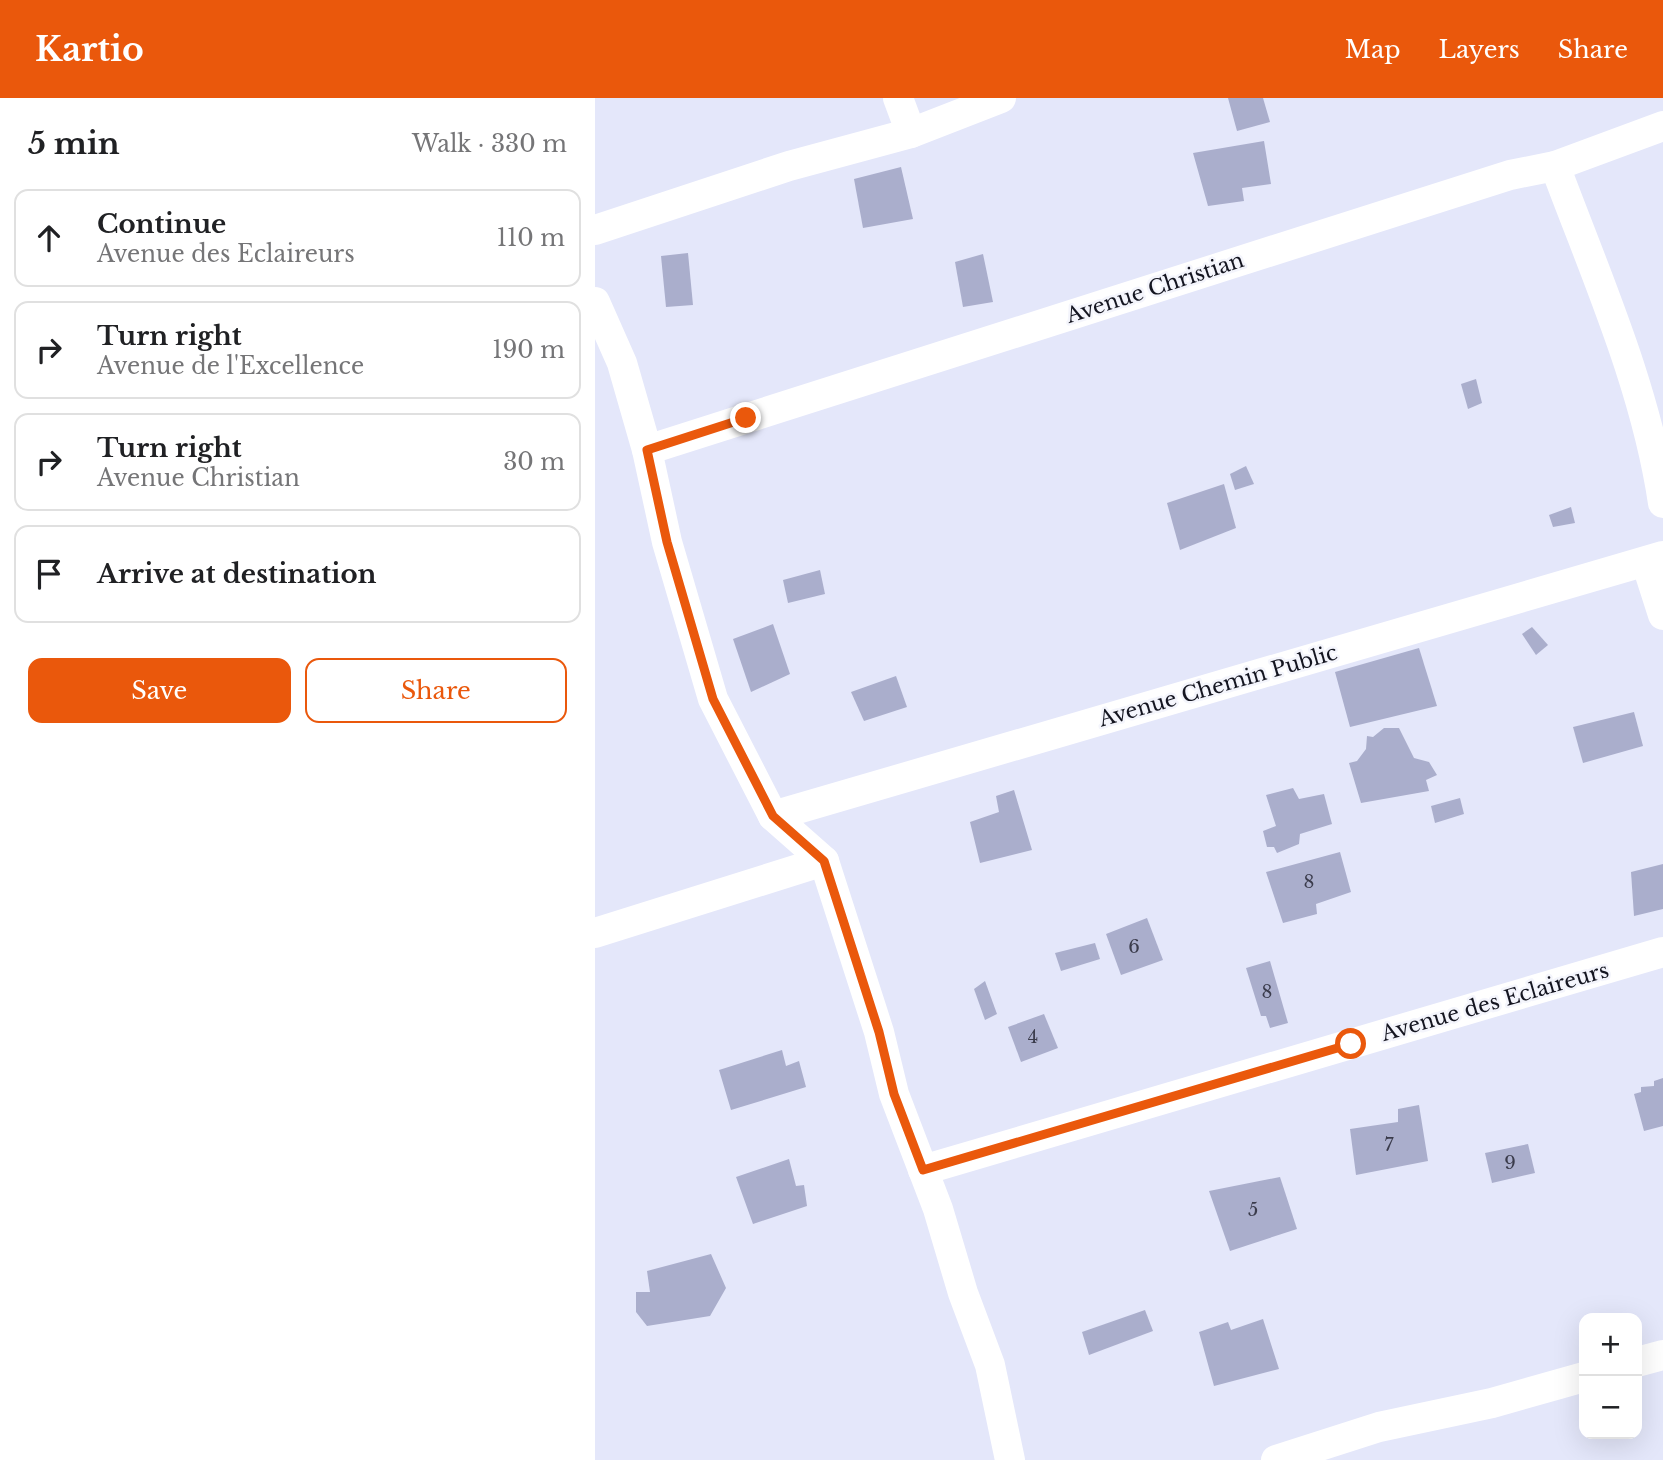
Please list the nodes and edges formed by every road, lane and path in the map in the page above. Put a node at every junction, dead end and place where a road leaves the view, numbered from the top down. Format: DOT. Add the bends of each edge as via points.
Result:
graph roads {
  1 [pos="898,98"];
  2 [pos="1001,98"];
  3 [pos="1663,125"];
  4 [pos="911,133"];
  5 [pos="1555,166"];
  6 [pos="595,230"];
  7 [pos="595,302"];
  8 [pos="647,450"];
  9 [pos="1663,503"];
  10 [pos="1655,559"];
  11 [pos="1663,615"];
  12 [pos="773,816"];
  13 [pos="824,861"];
  14 [pos="595,933"];
  15 [pos="1663,953"];
  16 [pos="923,1170"];
  17 [pos="1663,1355"];
  18 [pos="1642,1361"];
  19 [pos="1579,1378"];
  20 [pos="1010,1460"];
  21 [pos="1276,1460"];
  1 -- 4 [label="street"];
  2 -- 4 [label="street"];
  3 -- 5 [label="street, Avenue Christian"];
  4 -- 6 [label="street" via="789,166"];
  5 -- 8 [label="street, Avenue Christian" via="1510,175"];
  5 -- 9 [label="street" via="1655,449"];
  7 -- 8 [label="street" via="622,363"];
  8 -- 12 [label="street" via="667,542 713,699"];
  10 -- 11 [label="street"];
  10 -- 12 [label="street, Avenue Chemin Public"];
  12 -- 13 [label="street"];
  13 -- 14 [label="street"];
  13 -- 16 [label="street" via="894,1094"];
  15 -- 16 [label="street, Avenue des Eclaireurs"];
  16 -- 20 [label="street" via="990,1365"];
  17 -- 18 [label="street"];
  19 -- 21 [label="street" via="1379,1427"];
}
